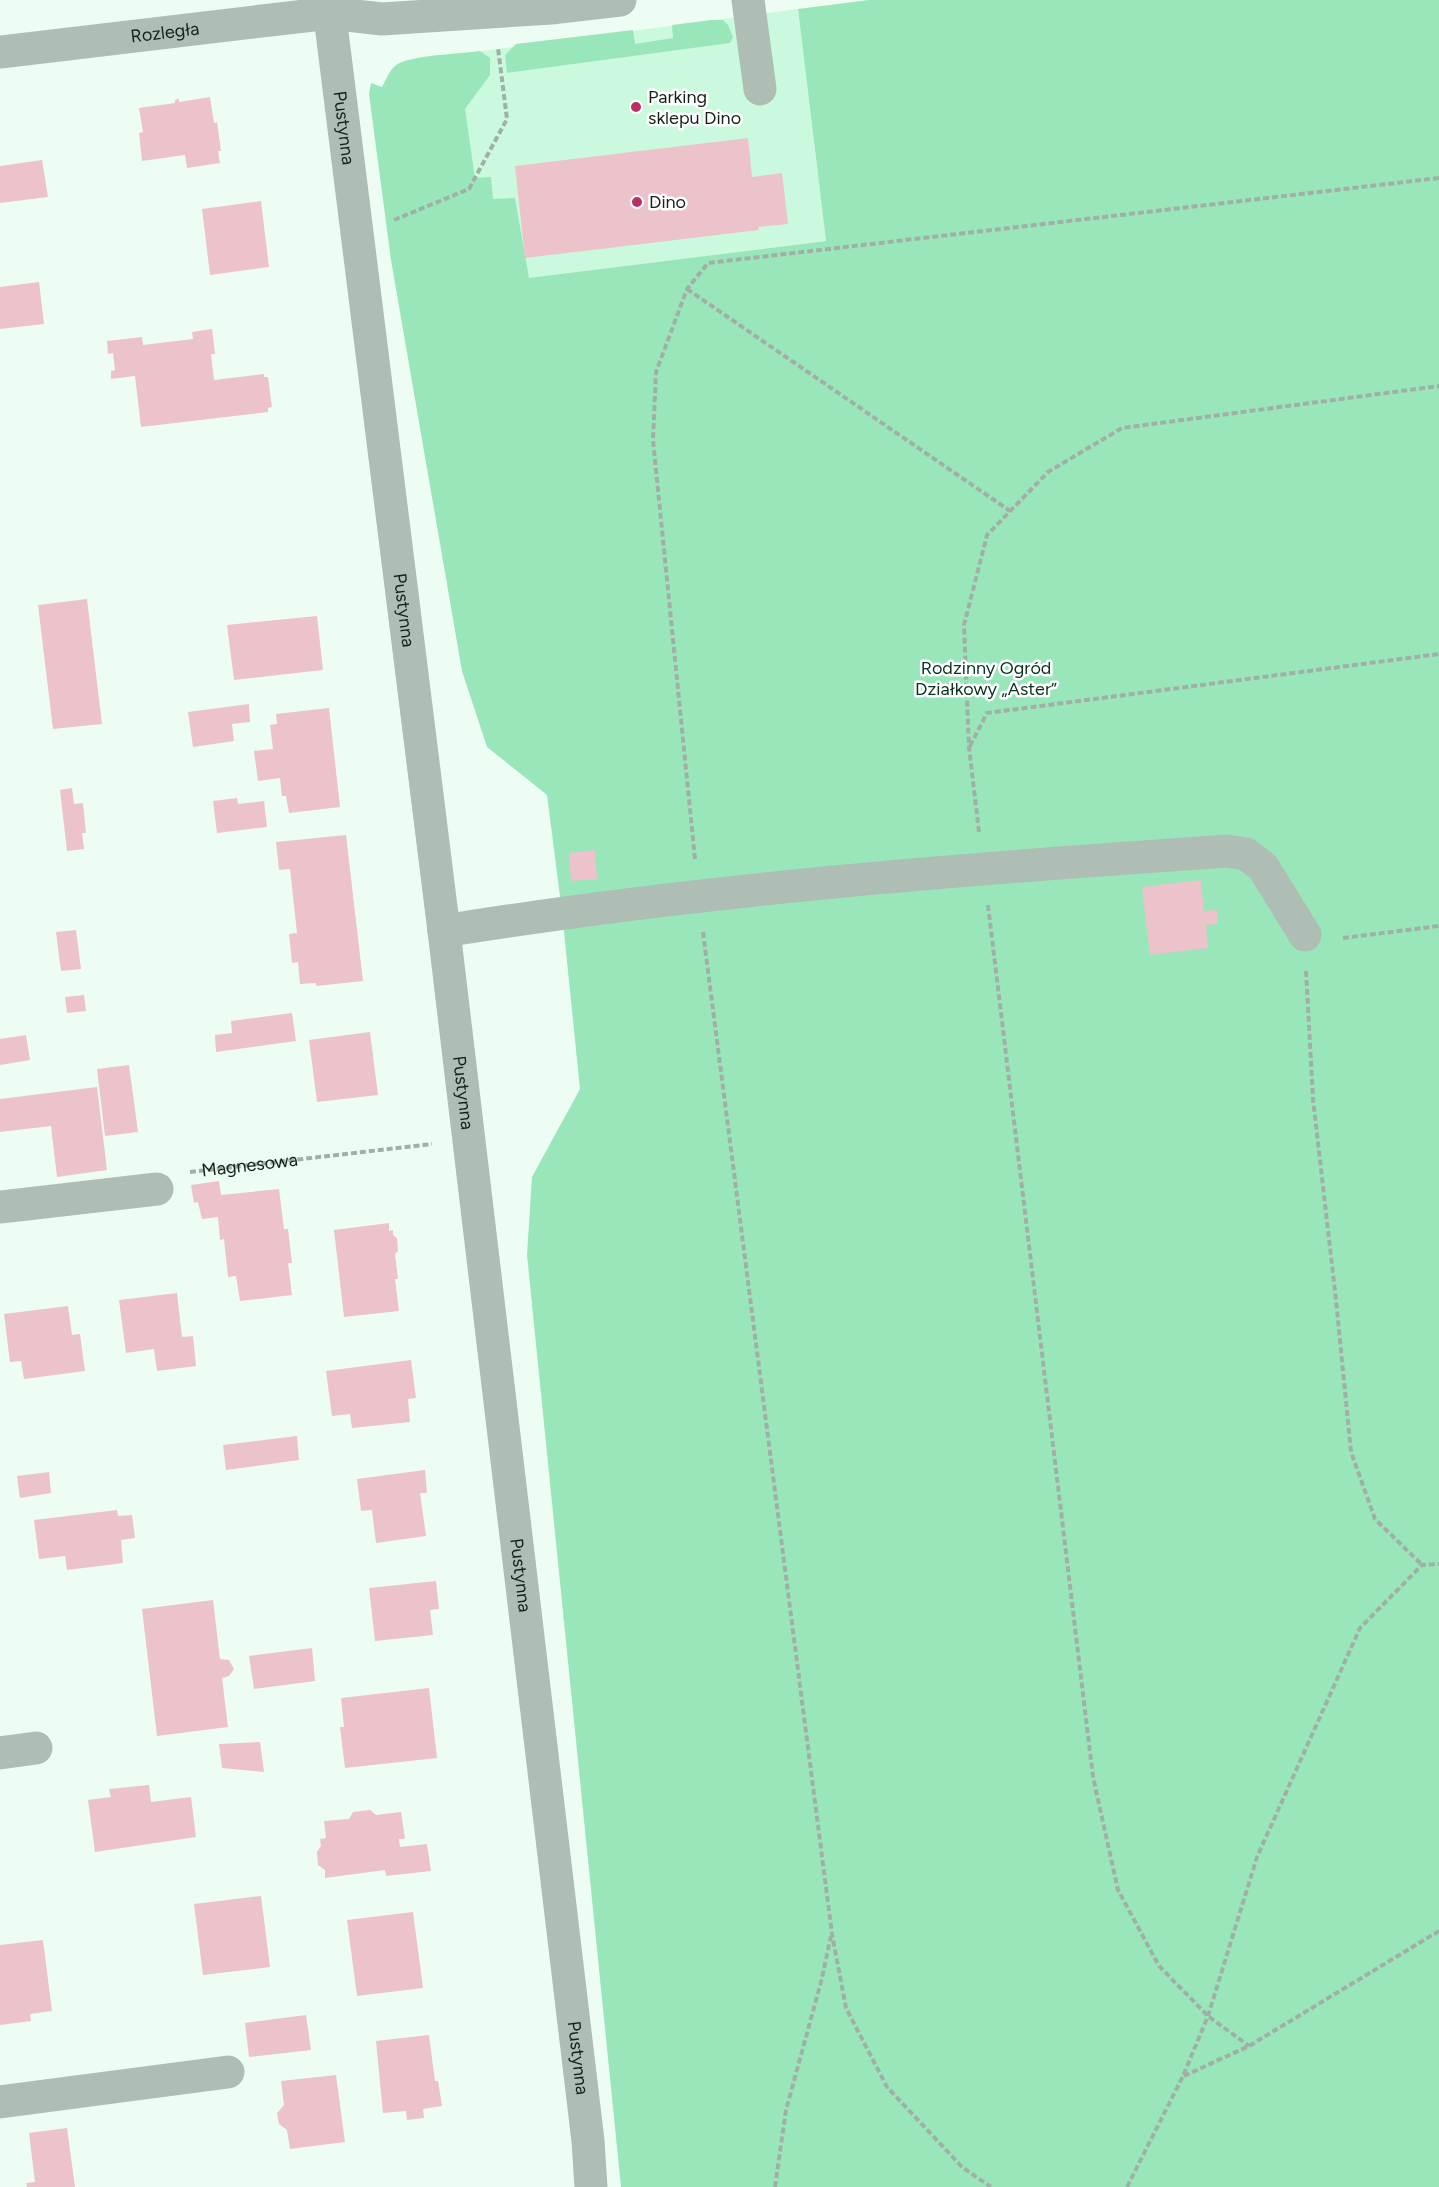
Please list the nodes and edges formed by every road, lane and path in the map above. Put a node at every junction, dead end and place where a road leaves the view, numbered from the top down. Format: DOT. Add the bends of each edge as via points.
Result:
graph roads {
  1 [pos="620,0"];
  2 [pos="748,0"];
  3 [pos="329,7"];
  4 [pos="497,41"];
  5 [pos="0,52"];
  6 [pos="760,89"];
  7 [pos="1439,178"];
  8 [pos="358,236"];
  9 [pos="687,289"];
  10 [pos="1439,386"];
  11 [pos="1010,511"];
  12 [pos="1439,654"];
  13 [pos="969,747"];
  14 [pos="984,868"];
  15 [pos="698,896"];
  16 [pos="1439,927"];
  17 [pos="444,931"];
  18 [pos="1305,935"];
  19 [pos="469,1140"];
  20 [pos="157,1189"];
  21 [pos="0,1207"];
  22 [pos="1422,1564"];
  23 [pos="1439,1564"];
  24 [pos="36,1748"];
  25 [pos="0,1753"];
  26 [pos="1439,1931"];
  27 [pos="832,1934"];
  28 [pos="1208,2016"];
  29 [pos="1249,2046"];
  30 [pos="228,2072"];
  31 [pos="1183,2076"];
  32 [pos="0,2102"];
  33 [pos="591,2187"];
  34 [pos="775,2187"];
  35 [pos="991,2187"];
  36 [pos="1127,2187"];
  1 -- 3 [label="street, Rozległa" via="551,9 382,19"];
  2 -- 6 [label="street"];
  3 -- 5 [label="street, Rozległa"];
  3 -- 8 [label="street, Pustynna"];
  4 -- 8 [label="path" via="507,119 469,189"];
  7 -- 9 [label="path" via="708,263"];
  8 -- 17 [label="street, Pustynna"];
  9 -- 11 [label="path"];
  9 -- 15 [label="path" via="656,372 653,440"];
  10 -- 11 [label="path" via="1122,428 1048,472"];
  11 -- 13 [label="path" via="987,535 964,625"];
  12 -- 13 [label="path" via="987,713"];
  13 -- 14 [label="path"];
  14 -- 15 [label="street"];
  14 -- 18 [label="street" via="1227,851 1246,854 1263,867"];
  14 -- 28 [label="path" via="1093,1777 1118,1890 1159,1966"];
  15 -- 17 [label="street"];
  15 -- 27 [label="path"];
  16 -- 18 [label="path" via="1334,939"];
  17 -- 19 [label="street, Pustynna"];
  18 -- 22 [label="path" via="1313,1099 1351,1452 1375,1520"];
  19 -- 20 [label="path, Magnesowa" via="192,1171"];
  19 -- 33 [label="street, Pustynna" via="586,2117"];
  20 -- 21 [label="street"];
  22 -- 23 [label="path"];
  22 -- 28 [label="path" via="1360,1628 1257,1857"];
  24 -- 25 [label="street"];
  26 -- 29 [label="path"];
  27 -- 34 [label="path" via="786,2110"];
  27 -- 35 [label="path" via="846,2008 887,2087 962,2167"];
  28 -- 29 [label="path"];
  28 -- 31 [label="path"];
  29 -- 31 [label="path"];
  30 -- 32 [label="street"];
  31 -- 36 [label="path"];
}
